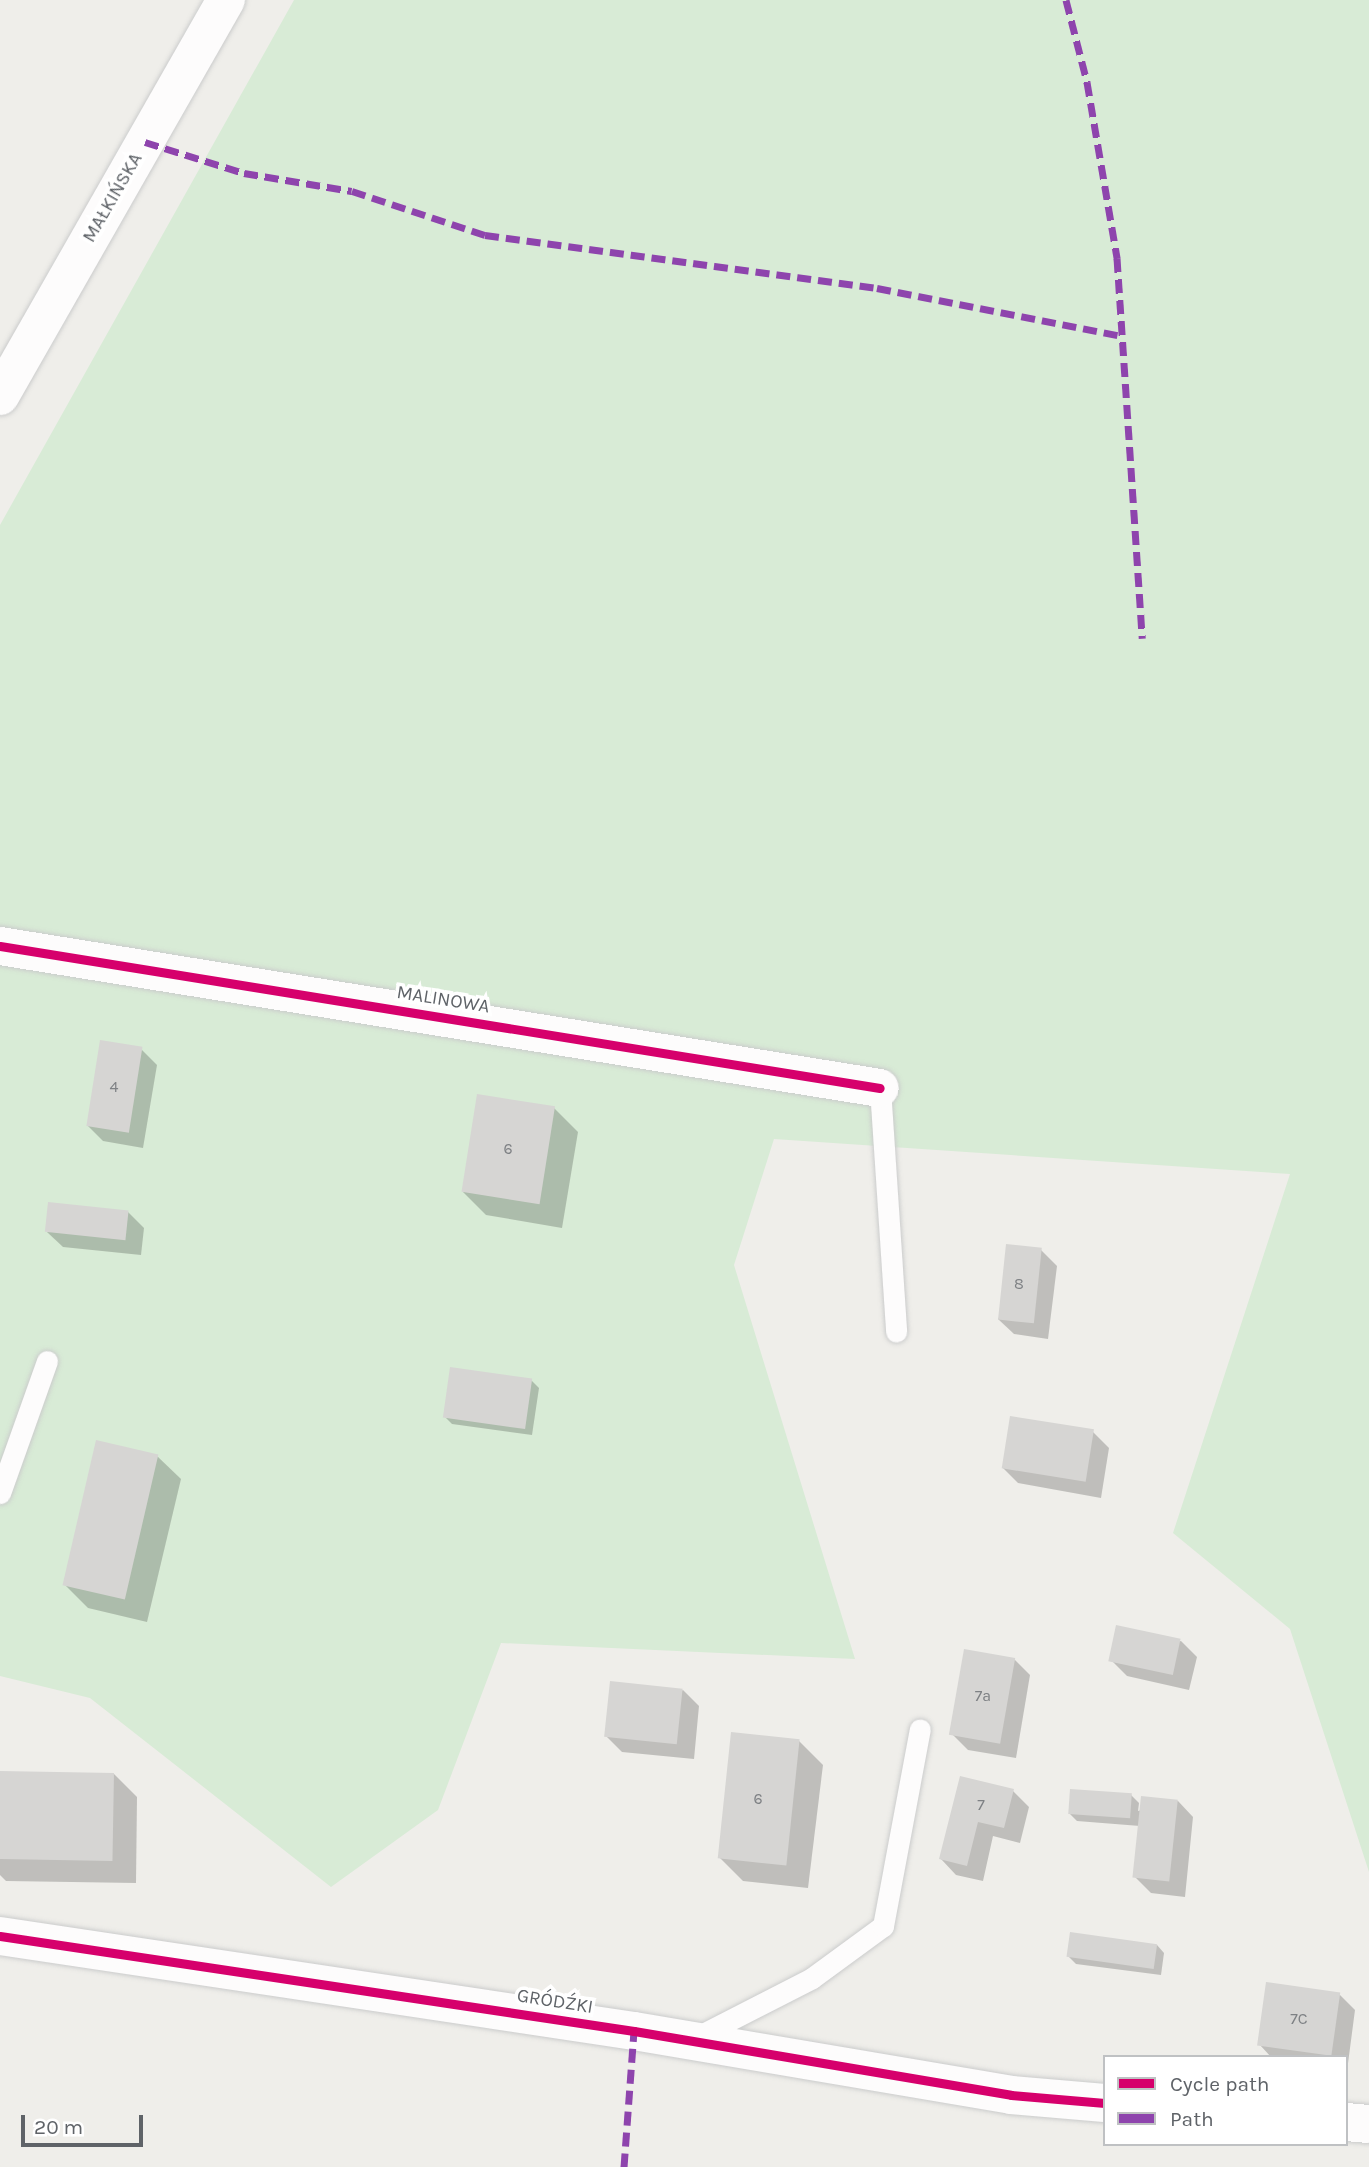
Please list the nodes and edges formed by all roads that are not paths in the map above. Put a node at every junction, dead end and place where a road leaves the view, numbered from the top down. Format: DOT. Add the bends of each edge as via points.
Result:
graph roads {
  1 [pos="226,0"];
  2 [pos="0,396"];
  3 [pos="0,946"];
  4 [pos="880,1088"];
  5 [pos="896,1331"];
  6 [pos="47,1361"];
  7 [pos="0,1493"];
  8 [pos="920,1729"];
  9 [pos="0,1936"];
  10 [pos="690,2040"];
  11 [pos="1103,2103"];
  12 [pos="1348,2122"];
  13 [pos="1369,2124"];
  1 -- 2 [label="street, MAŁKIŃSKA"];
  3 -- 4 [label="street, MALINOWA"];
  4 -- 5 [label="lane"];
  6 -- 7 [label="lane"];
  8 -- 10 [label="lane" via="883,1926 812,1978"];
  9 -- 10 [label="street, GRÓDŹKI"];
  10 -- 11 [label="street, GRÓDŹKI" via="1011,2095"];
  12 -- 13 [label="street"];
}
